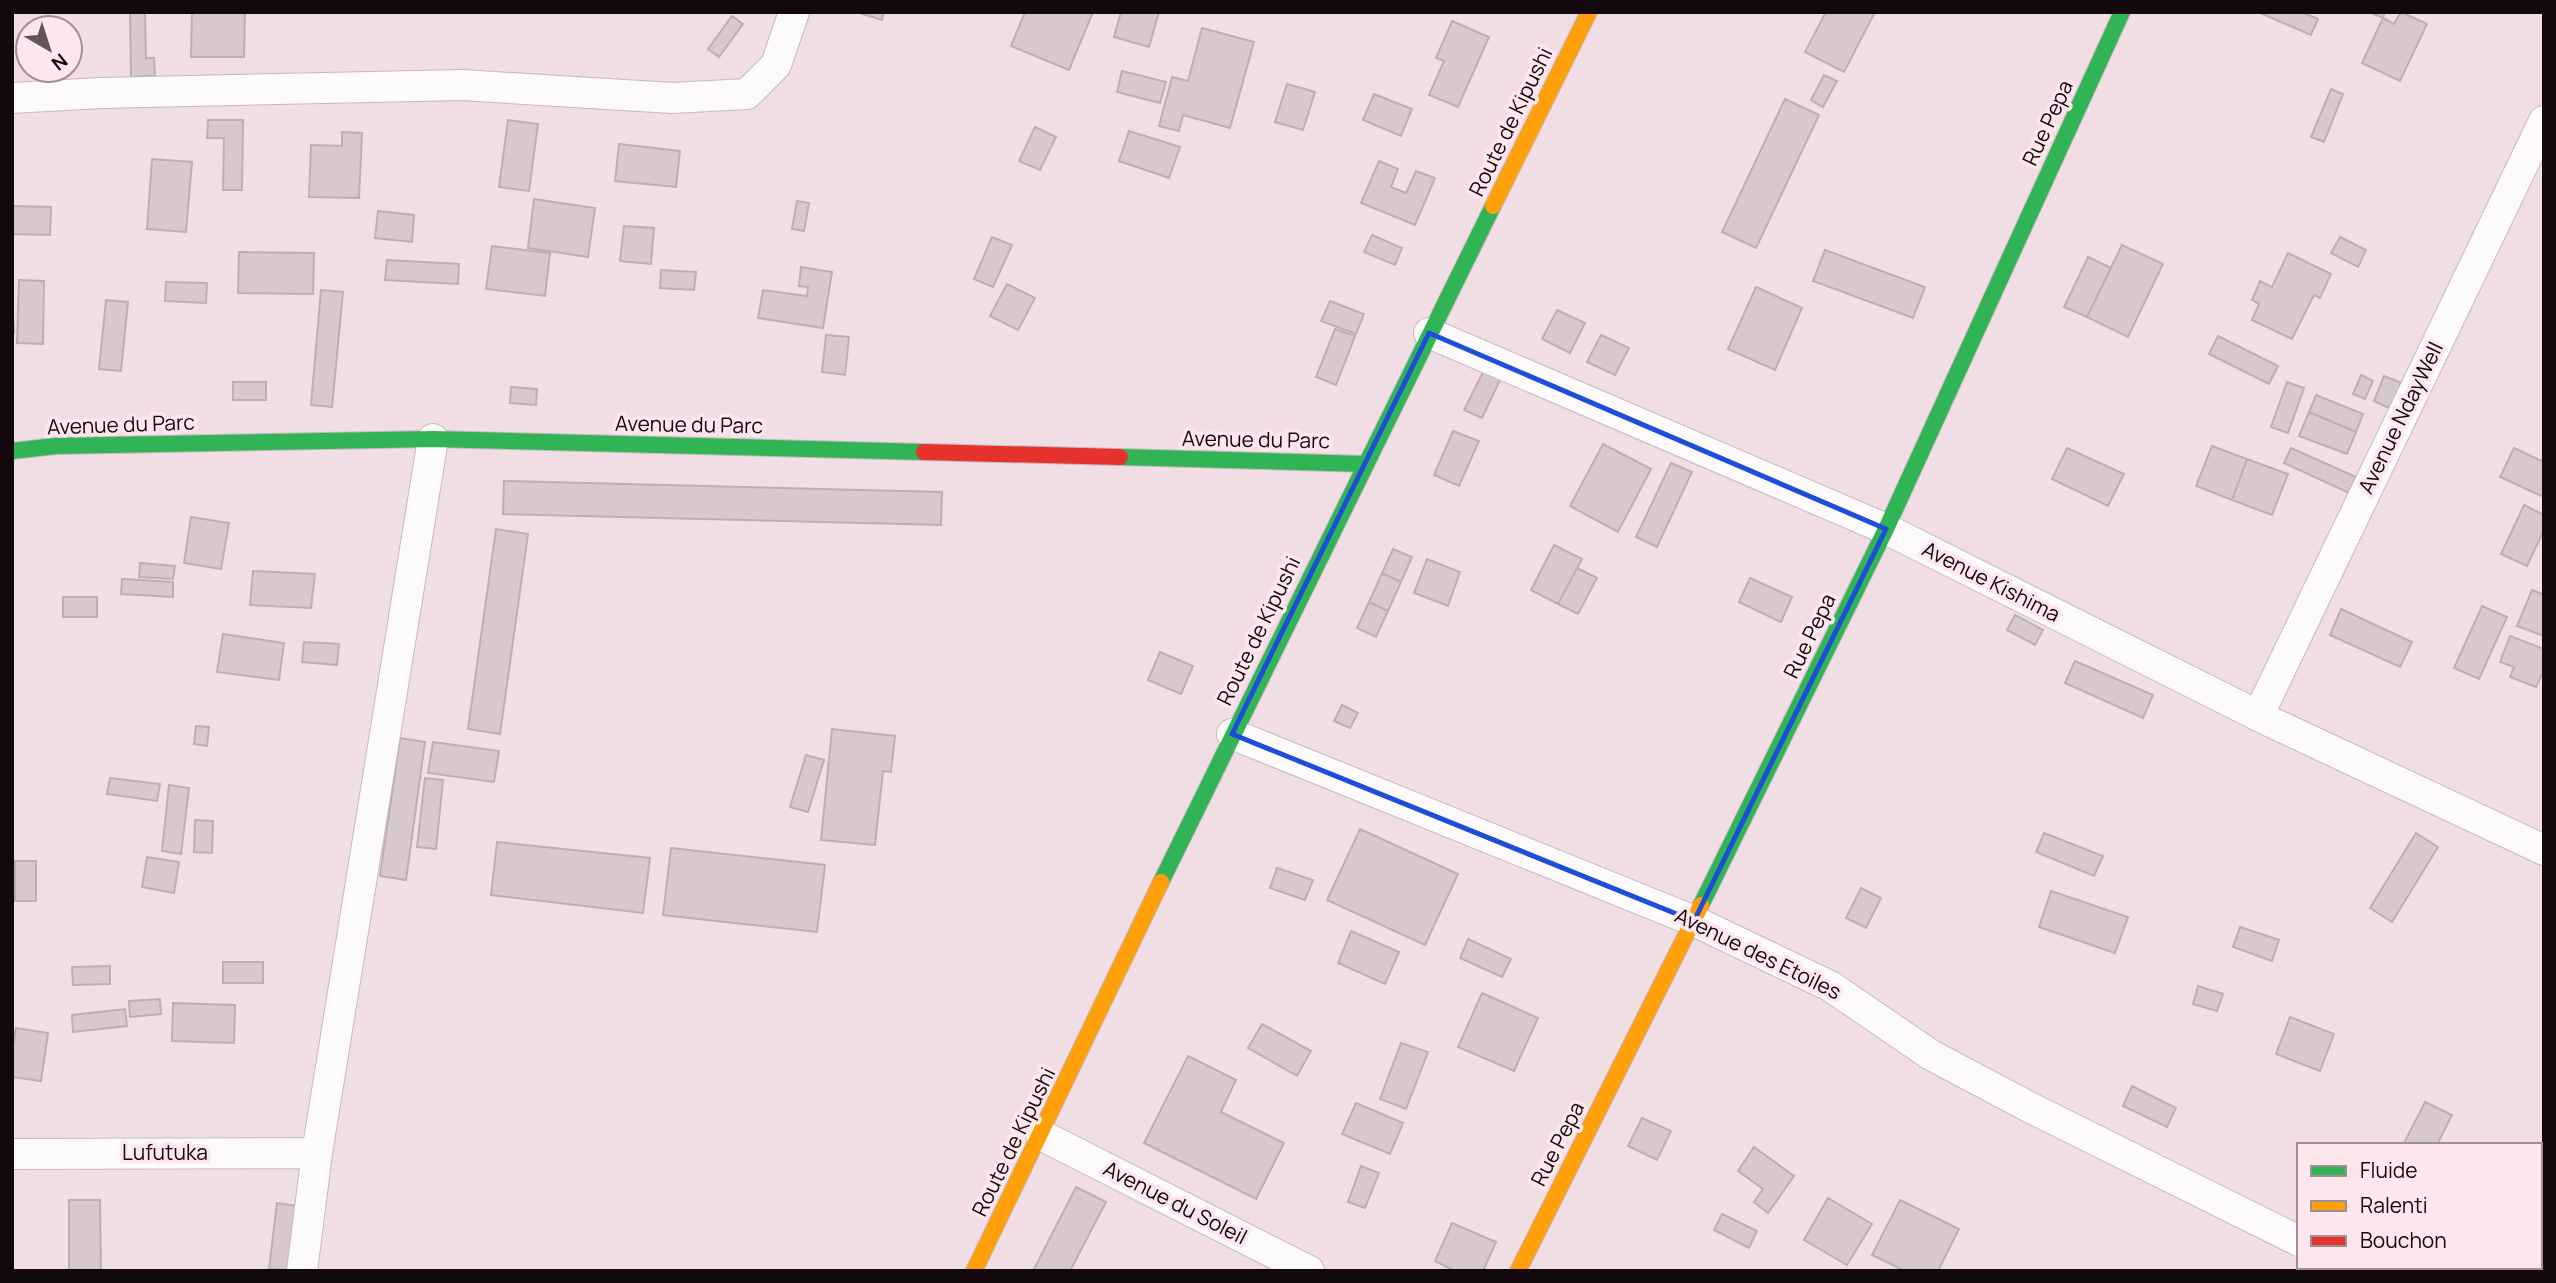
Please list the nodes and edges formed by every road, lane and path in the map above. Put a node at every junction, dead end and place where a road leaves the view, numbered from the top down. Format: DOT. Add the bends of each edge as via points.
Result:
graph roads {
  1 [pos="794,12"];
  2 [pos="1589,12"];
  3 [pos="2122,12"];
  4 [pos="12,98"];
  5 [pos="2544,121"];
  6 [pos="1429,334"];
  7 [pos="433,439"];
  8 [pos="12,451"];
  9 [pos="1365,464"];
  10 [pos="1886,529"];
  11 [pos="2258,716"];
  12 [pos="1232,734"];
  13 [pos="2544,850"];
  14 [pos="1693,921"];
  15 [pos="1041,1135"];
  16 [pos="317,1153"];
  17 [pos="12,1154"];
  18 [pos="2297,1240"];
  19 [pos="302,1271"];
  20 [pos="974,1271"];
  21 [pos="1309,1271"];
  22 [pos="1518,1271"];
  1 -- 4 [label="street" via="776,65 747,94 672,99 462,85"];
  2 -- 6 [label="street, Route de Kipushi"];
  3 -- 10 [label="street, Rue Pepa"];
  5 -- 11 [label="street, Avenue NdayWell"];
  6 -- 9 [label="street, Route de Kipushi"];
  6 -- 10 [label="street, Avenue Kishima"];
  7 -- 8 [label="street, Avenue du Parc" via="56,446"];
  7 -- 9 [label="street, Avenue du Parc"];
  7 -- 16 [label="street"];
  9 -- 12 [label="street, Route de Kipushi"];
  10 -- 11 [label="street, Avenue Kishima"];
  10 -- 14 [label="street, Rue Pepa"];
  11 -- 13 [label="street, Avenue Kishima"];
  12 -- 14 [label="street, Avenue des Etoiles"];
  12 -- 15 [label="street, Route de Kipushi"];
  14 -- 18 [label="street, Avenue des Etoiles" via="1830,986 1942,1061"];
  14 -- 22 [label="street, Rue Pepa"];
  15 -- 20 [label="street, Route de Kipushi"];
  15 -- 21 [label="street, Avenue du Soleil"];
  16 -- 17 [label="street, Lufutuka"];
  16 -- 19 [label="street"];
}
